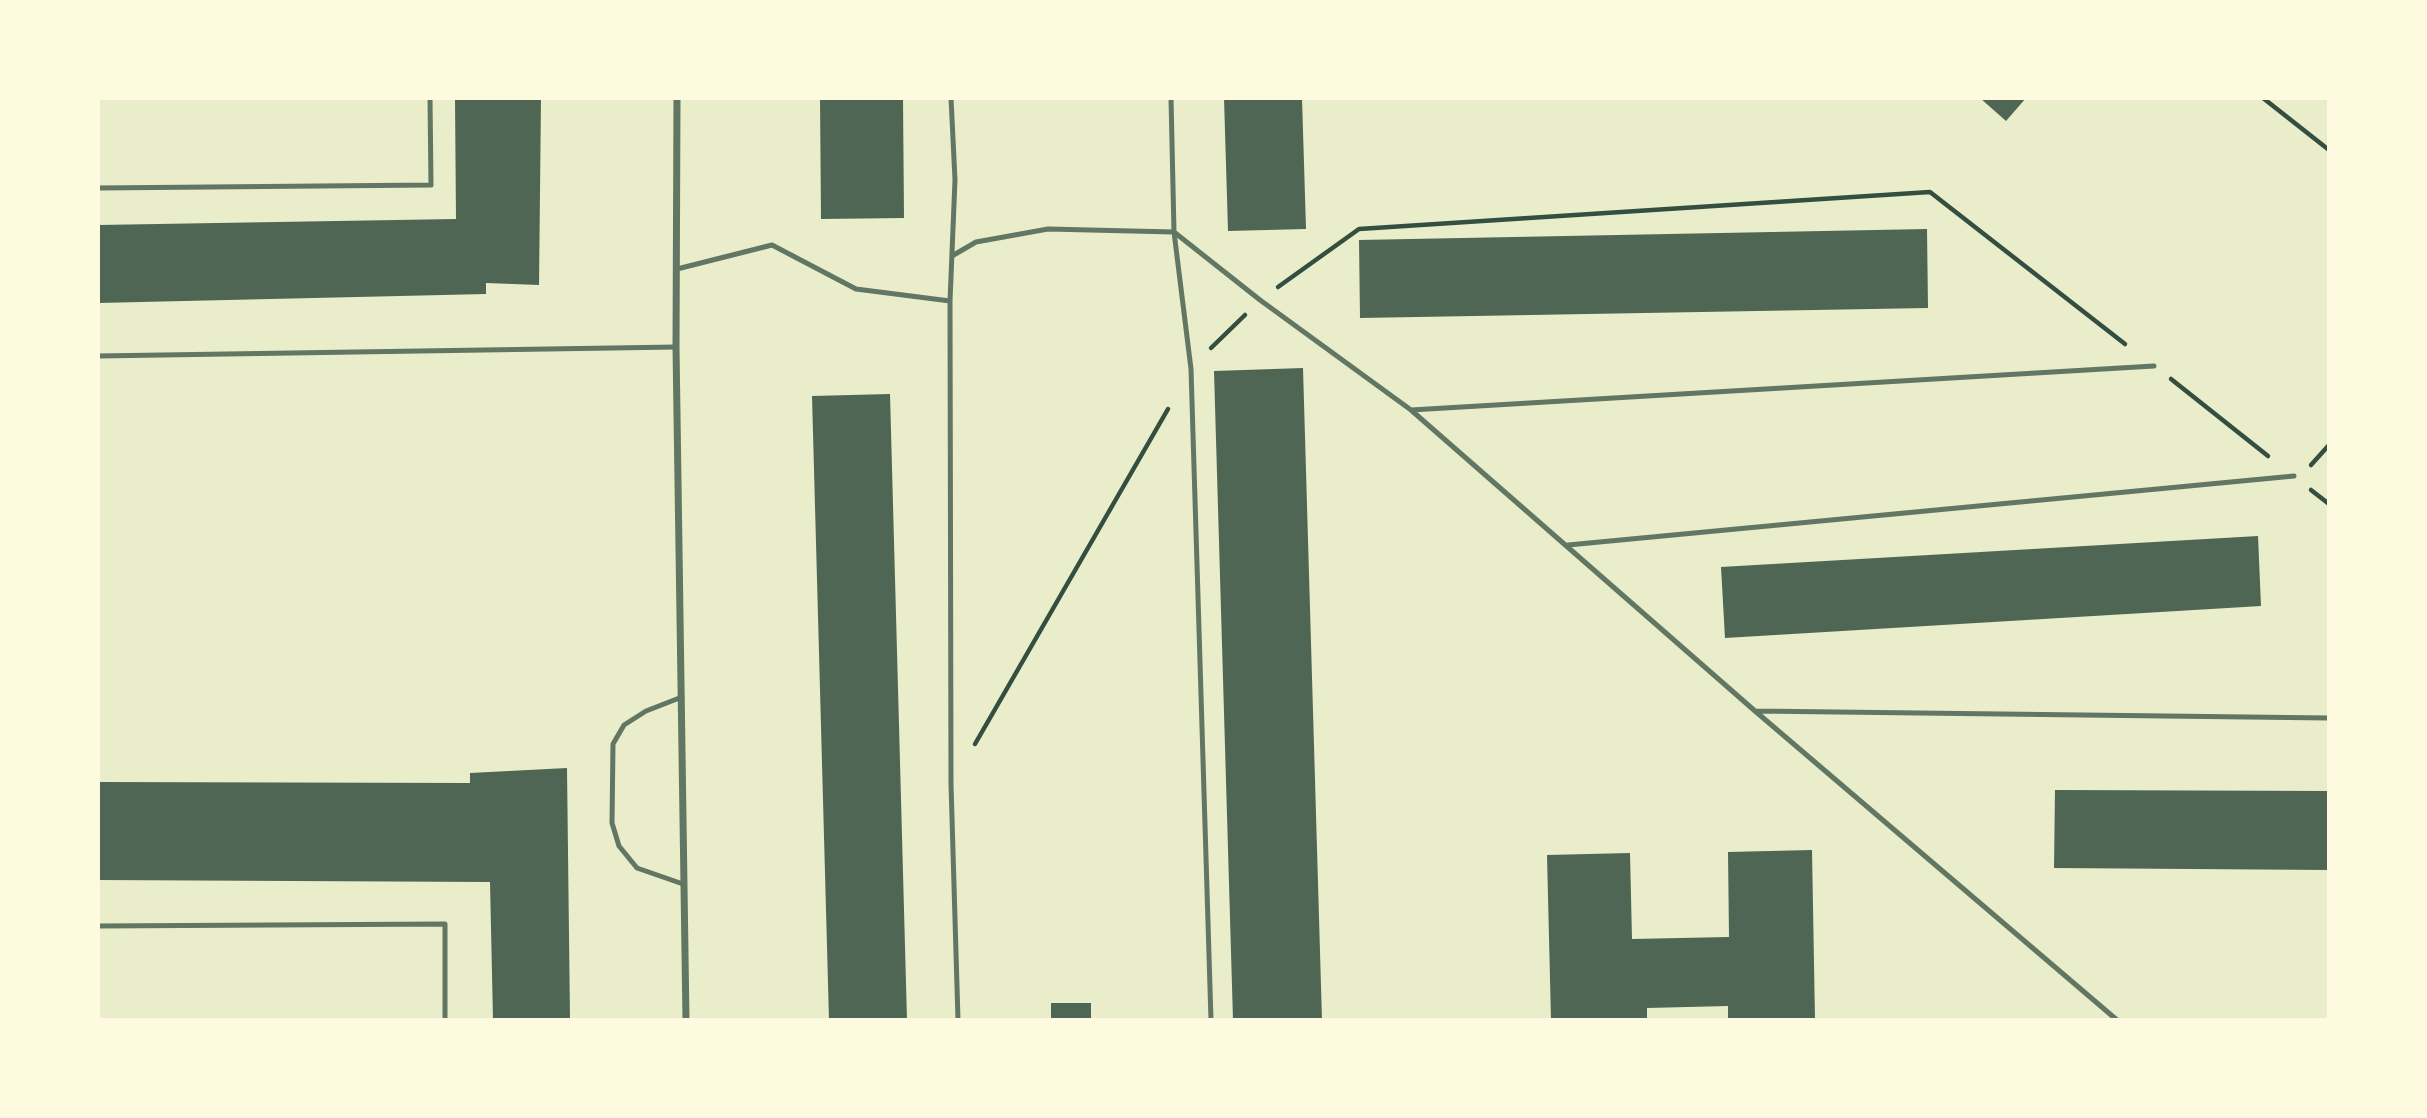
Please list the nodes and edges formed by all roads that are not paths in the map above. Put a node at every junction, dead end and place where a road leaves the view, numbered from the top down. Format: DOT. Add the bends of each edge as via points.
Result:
graph roads {
  1 [pos="430,98"];
  2 [pos="677,98"];
  3 [pos="951,98"];
  4 [pos="1171,98"];
  5 [pos="98,188"];
  6 [pos="1174,232"];
  7 [pos="952,256"];
  8 [pos="677,268"];
  9 [pos="950,301"];
  10 [pos="676,347"];
  11 [pos="98,356"];
  12 [pos="2154,366"];
  13 [pos="1412,410"];
  14 [pos="2294,476"];
  15 [pos="1568,545"];
  16 [pos="682,697"];
  17 [pos="1755,711"];
  18 [pos="2329,718"];
  19 [pos="683,884"];
  20 [pos="98,926"];
  21 [pos="445,1020"];
  22 [pos="686,1020"];
  23 [pos="958,1020"];
  24 [pos="1211,1020"];
  25 [pos="2117,1020"];
  1 -- 5 [label="lane" via="431,185"];
  2 -- 8 [label="street"];
  3 -- 7 [label="lane"];
  4 -- 6 [label="lane"];
  6 -- 7 [label="lane" via="1048,229 976,242"];
  6 -- 13 [label="lane"];
  6 -- 24 [label="lane" via="1191,369"];
  7 -- 9 [label="lane"];
  8 -- 9 [label="lane" via="772,245 856,289"];
  8 -- 10 [label="street"];
  9 -- 23 [label="lane" via="951,784"];
  10 -- 11 [label="lane"];
  10 -- 16 [label="street"];
  12 -- 13 [label="lane"];
  13 -- 15 [label="lane"];
  14 -- 15 [label="lane"];
  15 -- 17 [label="lane"];
  16 -- 19 [label="street"];
  16 -- 19 [label="lane" via="624,725 612,744 612,823 619,846 637,868"];
  17 -- 18 [label="lane"];
  17 -- 25 [label="lane"];
  19 -- 22 [label="street"];
  20 -- 21 [label="lane" via="445,924"];
}
